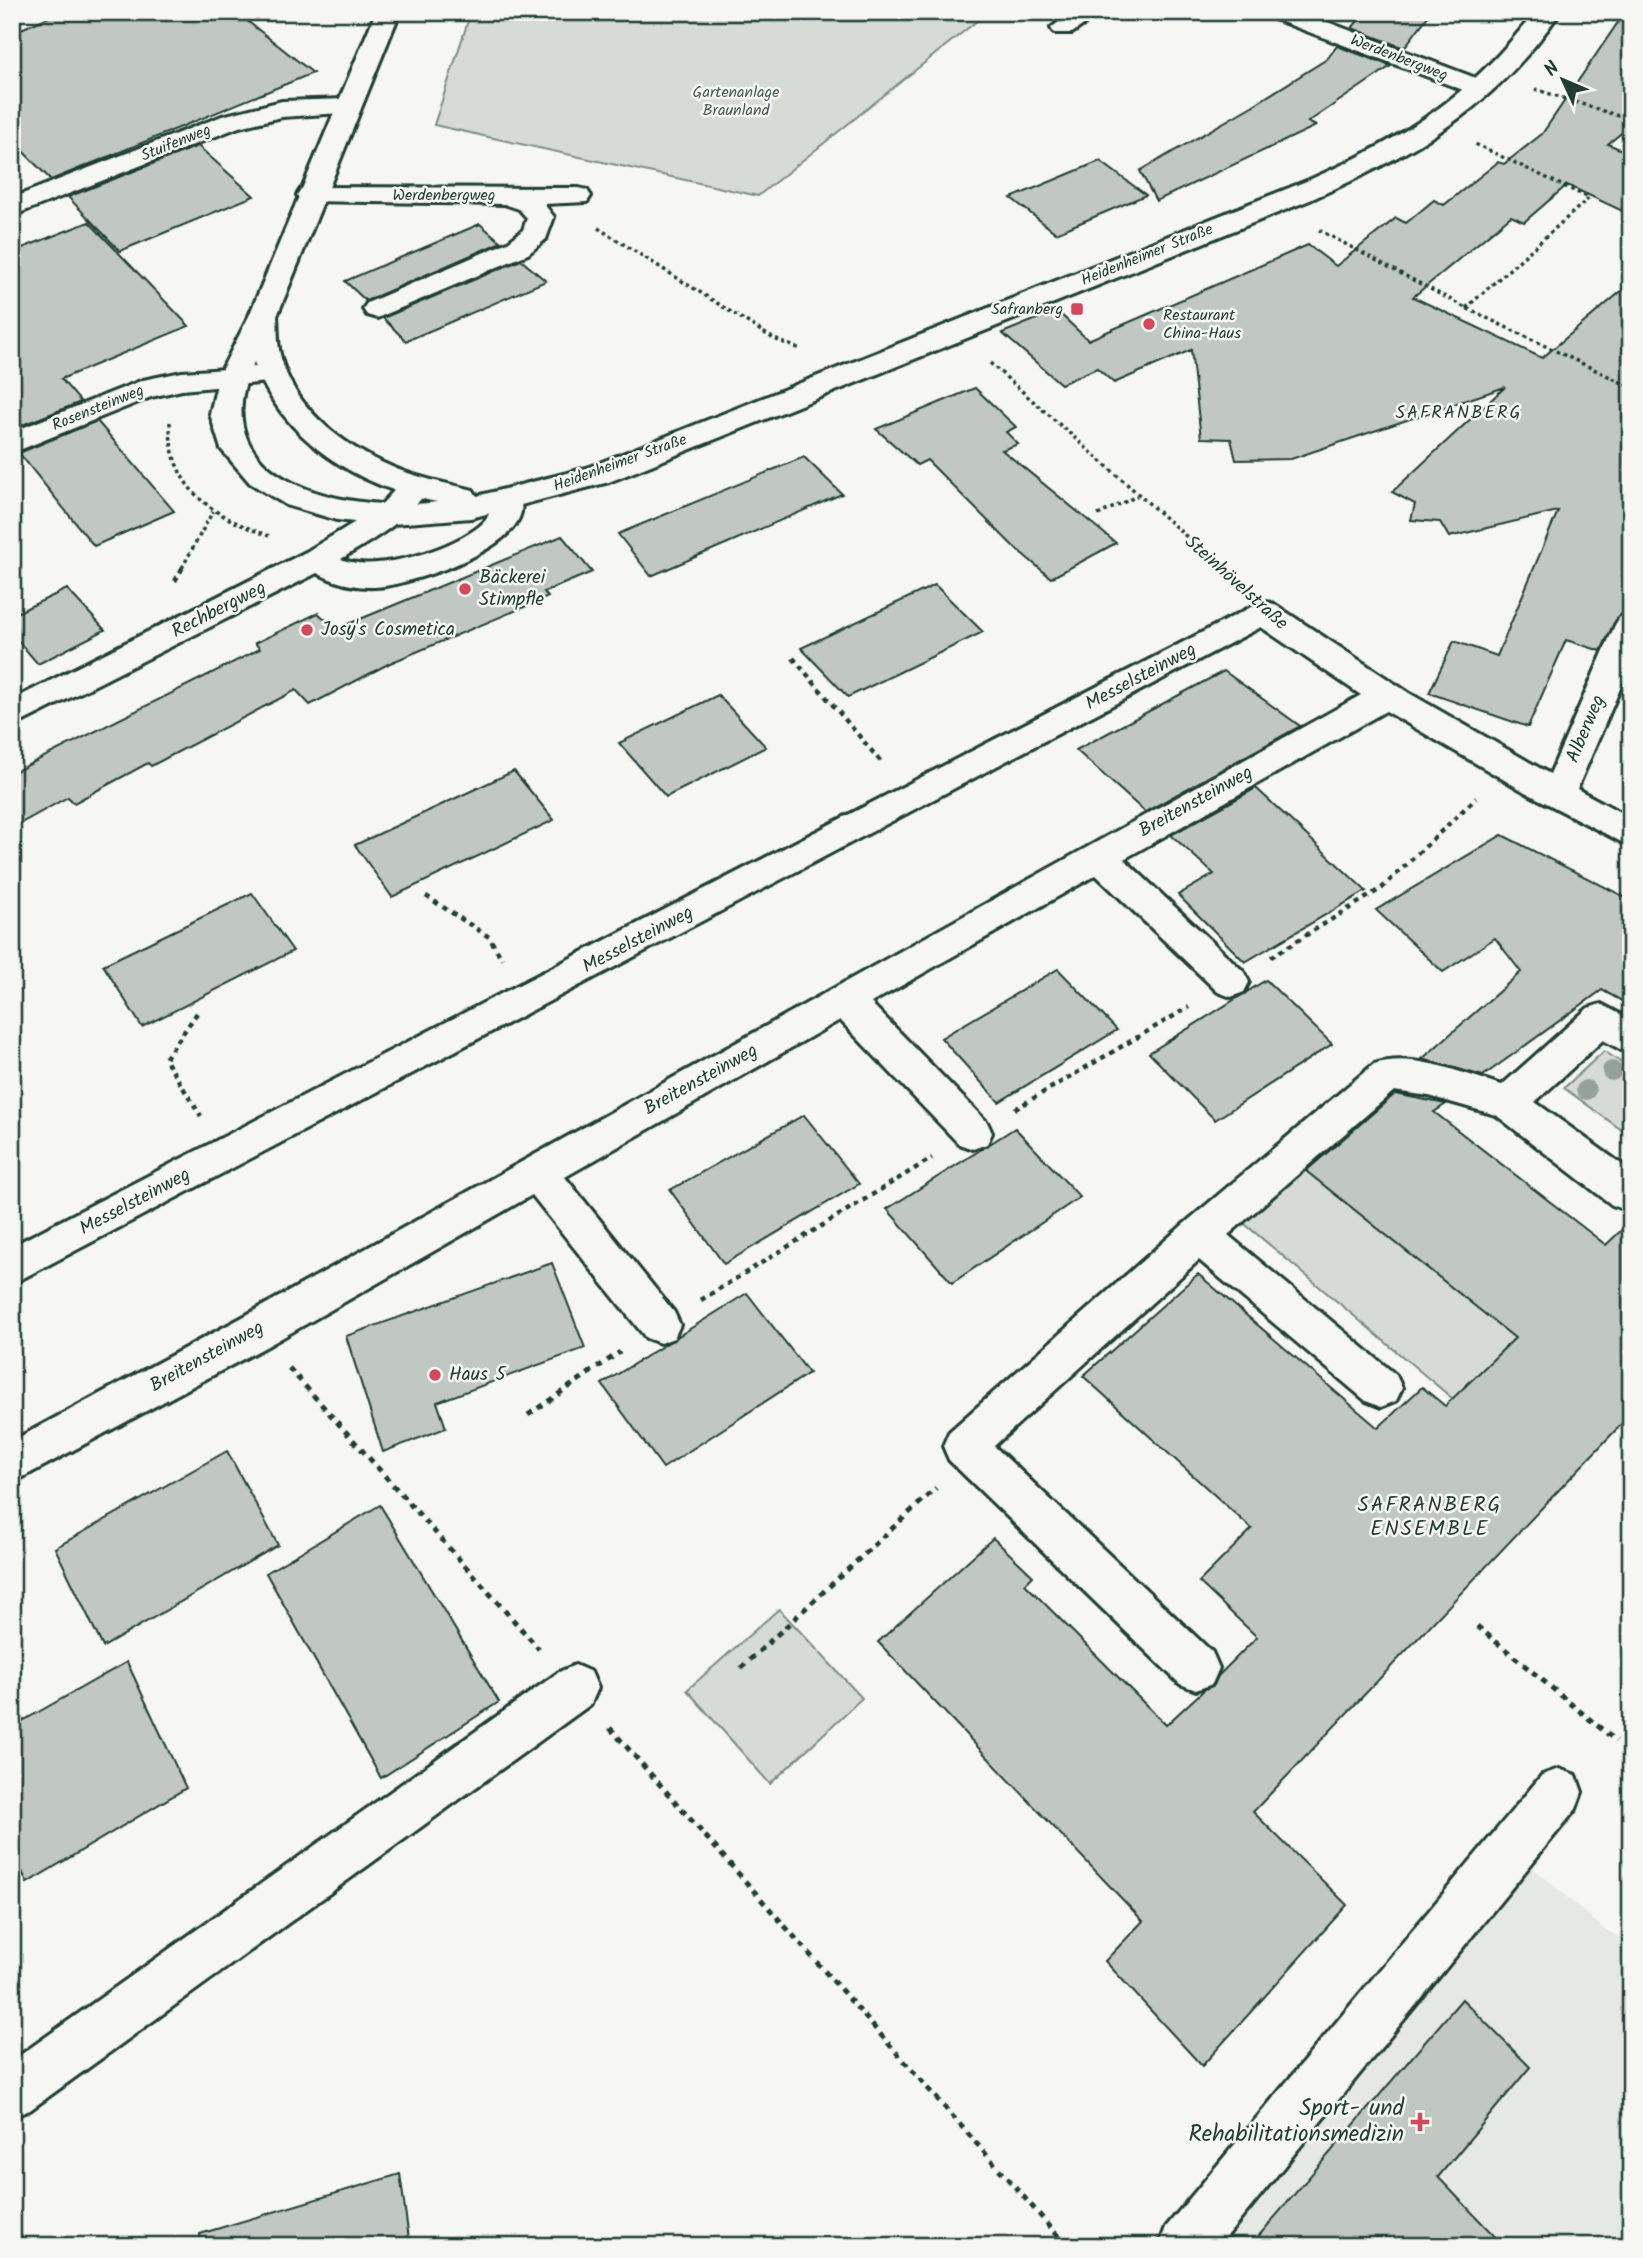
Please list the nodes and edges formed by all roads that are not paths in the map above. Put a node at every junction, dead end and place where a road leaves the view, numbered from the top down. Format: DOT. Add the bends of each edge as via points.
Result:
graph roads {
  1 [pos="388,12"];
  2 [pos="1090,12"];
  3 [pos="1278,12"];
  4 [pos="1548,12"];
  5 [pos="1063,28"];
  6 [pos="1480,89"];
  7 [pos="348,107"];
  8 [pos="310,195"];
  9 [pos="504,195"];
  10 [pos="578,196"];
  11 [pos="12,208"];
  12 [pos="377,309"];
  13 [pos="263,316"];
  14 [pos="270,375"];
  15 [pos="232,377"];
  16 [pos="12,443"];
  17 [pos="414,488"];
  18 [pos="506,500"];
  19 [pos="389,515"];
  20 [pos="317,560"];
  21 [pos="1263,612"];
  22 [pos="1631,625"];
  23 [pos="1389,694"];
  24 [pos="12,715"];
  25 [pos="1558,794"];
  26 [pos="1631,834"];
  27 [pos="1099,857"];
  28 [pos="1231,982"];
  29 [pos="844,1000"];
  30 [pos="1631,1040"];
  31 [pos="1508,1103"];
  32 [pos="973,1133"];
  33 [pos="537,1172"];
  34 [pos="1631,1188"];
  35 [pos="1199,1235"];
  36 [pos="12,1266"];
  37 [pos="660,1325"];
  38 [pos="1381,1388"];
  39 [pos="12,1463"];
  40 [pos="1196,1668"];
  41 [pos="575,1688"];
  42 [pos="1559,1792"];
  43 [pos="12,2092"];
  44 [pos="1185,2246"];
  1 -- 7 [label="street, Heidenheimer Straße"];
  2 -- 5 [label="street"];
  3 -- 6 [label="street, Werdenbergweg"];
  4 -- 6 [label="street, Heidenheimer Straße"];
  6 -- 18 [label="street, Heidenheimer Straße" via="1439,123 1301,194 597,475"];
  7 -- 8 [label="street, Heidenheimer Straße"];
  7 -- 11 [label="street, Stuifenweg" via="282,109 232,121"];
  8 -- 9 [label="street, Werdenbergweg"];
  8 -- 13 [label="street, Heidenheimer Straße"];
  9 -- 10 [label="street, Werdenbergweg"];
  9 -- 12 [label="street" via="528,203 541,217 529,240"];
  13 -- 14 [label="street, Heidenheimer Straße" via="262,348"];
  13 -- 15 [label="street, Heidenheimer Straße"];
  14 -- 15 [label="street, Rosensteinweg"];
  14 -- 17 [label="street, Heidenheimer Straße" via="307,424 340,451 376,473"];
  15 -- 16 [label="street, Rosensteinweg" via="182,381 129,394"];
  15 -- 19 [label="street, Heidenheimer Straße" via="225,416 229,434 236,452 253,470 296,499 320,507"];
  17 -- 18 [label="street, Heidenheimer Straße"];
  17 -- 19 [label="street, Rechbergweg"];
  18 -- 19 [label="street, Heidenheimer Straße"];
  18 -- 20 [label="street" via="505,514 493,532 400,571 357,575"];
  19 -- 20 [label="street, Rechbergweg"];
  20 -- 24 [label="street, Rechbergweg"];
  21 -- 23 [label="street, Steinhövelstraße"];
  21 -- 36 [label="street, Messelsteinweg"];
  22 -- 25 [label="street, Alberweg"];
  23 -- 25 [label="street, Steinhövelstraße"];
  23 -- 27 [label="street, Breitensteinweg"];
  25 -- 26 [label="street, Steinhövelstraße"];
  27 -- 28 [label="street"];
  27 -- 29 [label="street, Breitensteinweg"];
  29 -- 32 [label="street"];
  29 -- 33 [label="street, Breitensteinweg"];
  30 -- 31 [label="street" via="1601,1019"];
  31 -- 34 [label="street" via="1626,1193"];
  31 -- 35 [label="street" via="1429,1080 1387,1075"];
  33 -- 37 [label="street"];
  33 -- 39 [label="street, Breitensteinweg"];
  35 -- 38 [label="street"];
  35 -- 40 [label="street" via="964,1446"];
  41 -- 43 [label="street"];
  42 -- 44 [label="street"];
}
